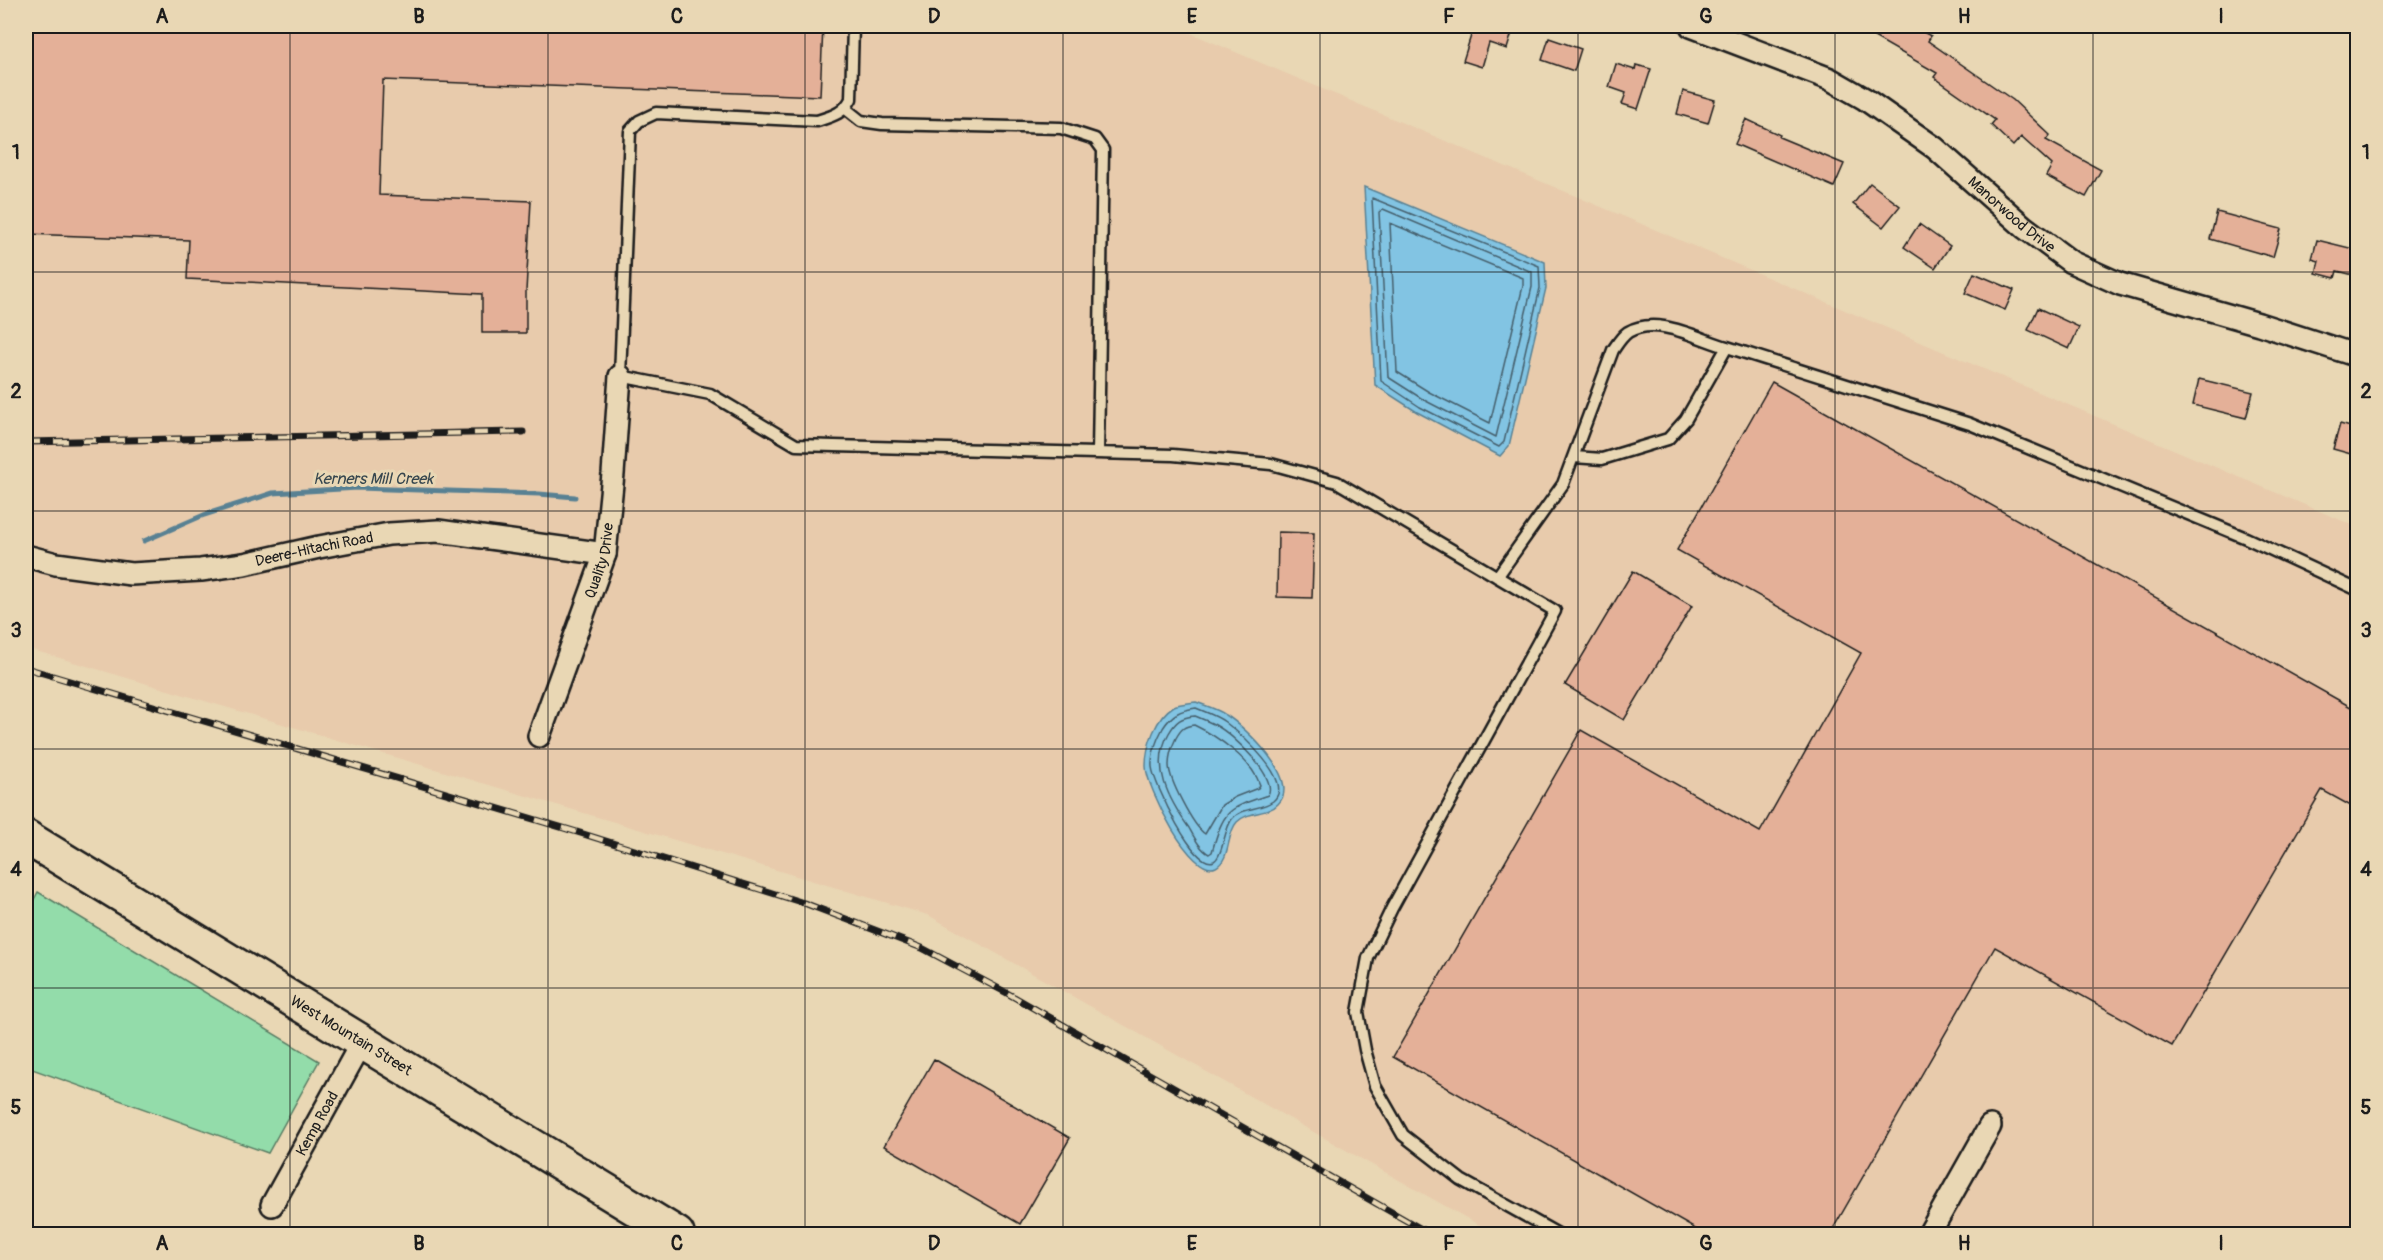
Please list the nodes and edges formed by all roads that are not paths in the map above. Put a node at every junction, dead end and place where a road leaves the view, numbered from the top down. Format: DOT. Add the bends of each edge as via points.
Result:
graph roads {
  1 [pos="853,26"];
  2 [pos="1691,26"];
  3 [pos="846,109"];
  4 [pos="1727,347"];
  5 [pos="2358,357"];
  6 [pos="620,376"];
  7 [pos="1098,453"];
  8 [pos="1574,457"];
  9 [pos="605,554"];
  10 [pos="26,556"];
  11 [pos="1497,577"];
  12 [pos="2358,590"];
  13 [pos="539,736"];
  14 [pos="26,837"];
  15 [pos="362,1042"];
  16 [pos="1990,1126"];
  17 [pos="272,1205"];
  18 [pos="661,1230"];
  19 [pos="1558,1234"];
  20 [pos="1929,1234"];
  1 -- 3 [label="lane" via="851,99"];
  2 -- 5 [label="street, Manorwood Drive" via="1830,79 1865,99 1935,148 2024,227 2071,262 2120,284"];
  3 -- 6 [label="lane" via="817,121 657,113 639,121 630,131"];
  3 -- 7 [label="lane" via="861,121 882,124 1061,128 1095,139 1103,150"];
  4 -- 8 [label="lane" via="1686,419 1668,439 1602,459"];
  4 -- 8 [label="lane" via="1668,328 1652,326 1626,333 1613,350"];
  4 -- 12 [label="lane" via="1970,424 2246,538"];
  6 -- 7 [label="lane" via="710,394 796,445"];
  6 -- 9 [label="street, Quality Drive"];
  7 -- 11 [label="lane" via="1271,464 1337,482"];
  8 -- 11 [label="lane" via="1563,484"];
  9 -- 10 [label="street, Deere-Hitachi Road" via="438,531 389,534 233,565 131,574"];
  9 -- 13 [label="street, Quality Drive"];
  11 -- 19 [label="lane" via="1555,611 1392,908 1368,958 1358,1012 1375,1086 1403,1134 1461,1180"];
  14 -- 15 [label="main road, West Mountain Street"];
  15 -- 17 [label="street, Kemp Road"];
  15 -- 18 [label="main road, West Mountain Street"];
  16 -- 20 [label="street"];
}
